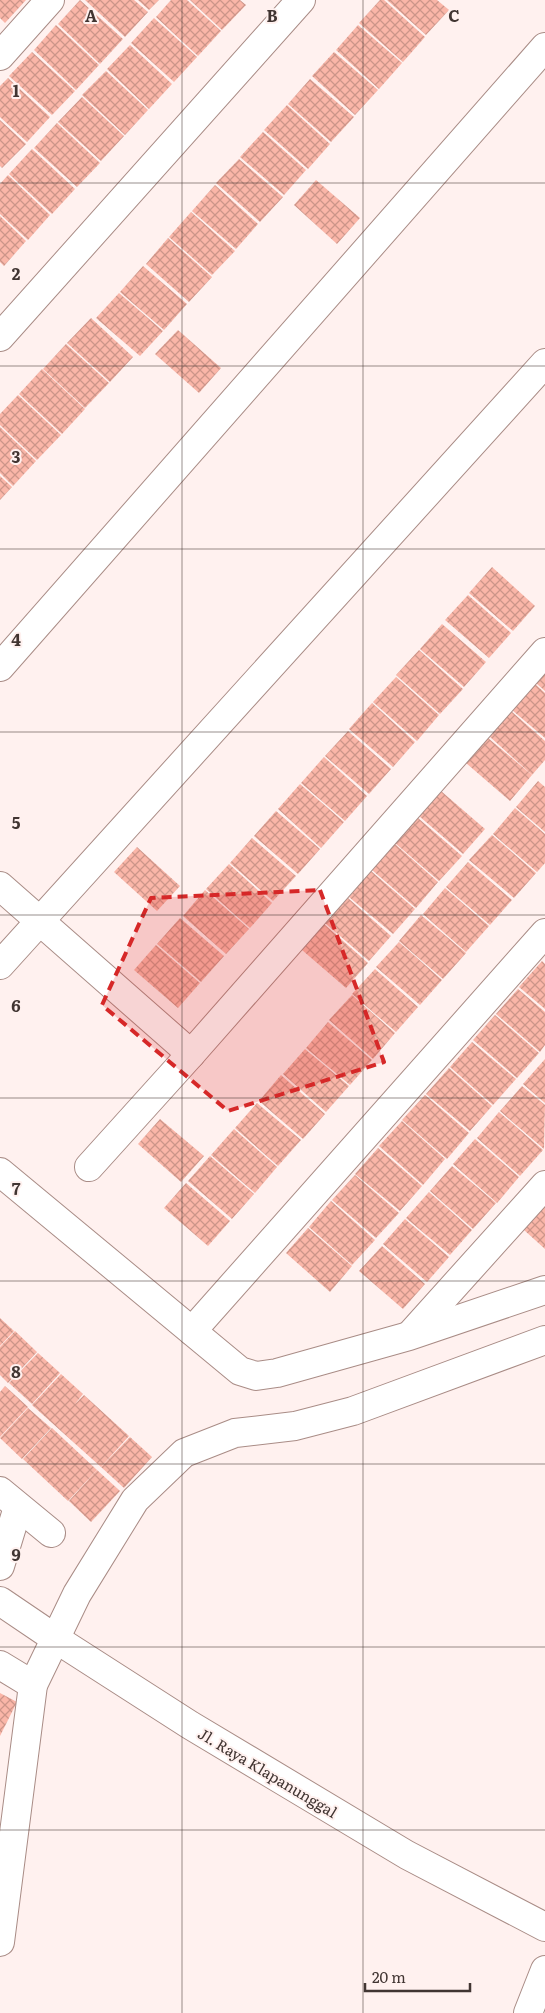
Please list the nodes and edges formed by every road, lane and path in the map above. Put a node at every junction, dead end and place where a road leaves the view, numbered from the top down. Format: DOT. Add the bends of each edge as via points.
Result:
graph roads {
  1 [pos="50,0"];
  2 [pos="301,0"];
  3 [pos="545,47"];
  4 [pos="0,56"];
  5 [pos="0,338"];
  6 [pos="545,362"];
  7 [pos="545,652"];
  8 [pos="0,667"];
  9 [pos="0,886"];
  10 [pos="40,922"];
  11 [pos="545,933"];
  12 [pos="0,965"];
  13 [pos="192,1054"];
  14 [pos="89,1167"];
  15 [pos="3,1180"];
  16 [pos="545,1185"];
  17 [pos="545,1290"];
  18 [pos="192,1331"];
  19 [pos="409,1336"];
  20 [pos="545,1340"];
  21 [pos="9,1499"];
  22 [pos="51,1533"];
  23 [pos="0,1566"];
  24 [pos="0,1601"];
  25 [pos="56,1639"];
  26 [pos="0,1665"];
  27 [pos="33,1684"];
  28 [pos="545,1927"];
  29 [pos="0,1942"];
  30 [pos="545,1970"];
  31 [pos="528,2013"];
  1 -- 4 [label="street"];
  2 -- 5 [label="street"];
  3 -- 8 [label="street"];
  6 -- 10 [label="street"];
  7 -- 13 [label="street"];
  9 -- 10 [label="street"];
  10 -- 12 [label="street"];
  10 -- 13 [label="street"];
  11 -- 18 [label="street"];
  13 -- 14 [label="street"];
  15 -- 18 [label="street"];
  16 -- 19 [label="street"];
  17 -- 19 [label="street"];
  18 -- 19 [label="street" via="240,1371 256,1376 277,1374"];
  20 -- 25 [label="street" via="353,1411 295,1426 235,1433 184,1453 135,1500 77,1594"];
  21 -- 22 [label="street"];
  21 -- 23 [label="street"];
  24 -- 25 [label="street, Jl. Raya Klapanunggal"];
  25 -- 27 [label="street"];
  25 -- 28 [label="street, Jl. Raya Klapanunggal" via="190,1725 407,1855"];
  26 -- 27 [label="street"];
  27 -- 29 [label="street"];
  30 -- 31 [label="street"];
}
